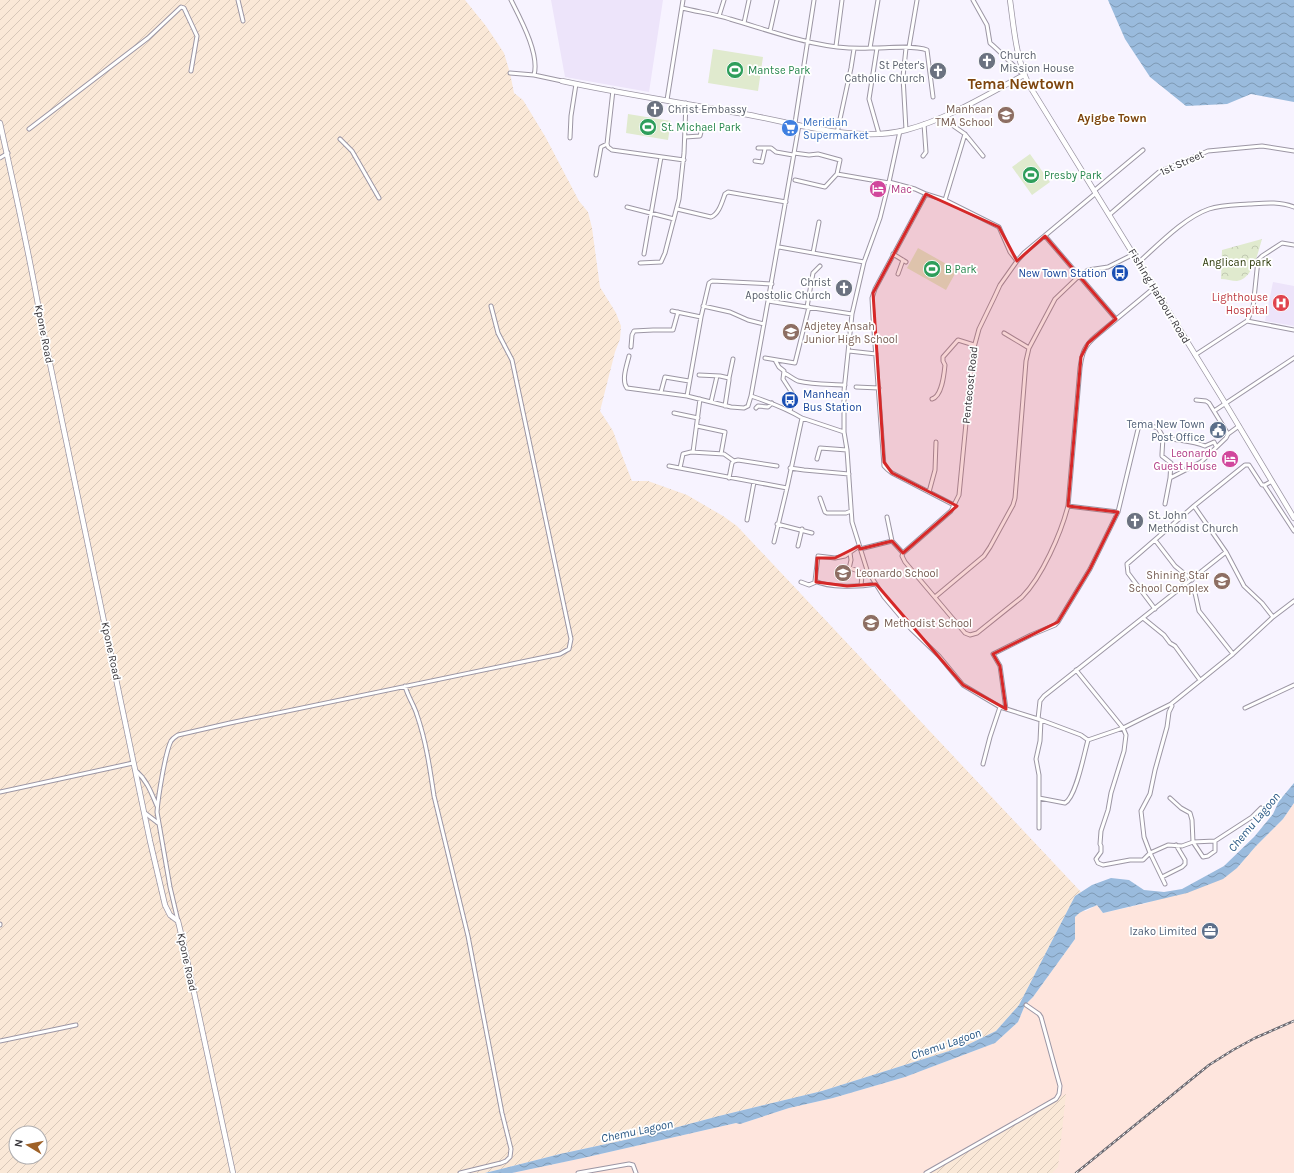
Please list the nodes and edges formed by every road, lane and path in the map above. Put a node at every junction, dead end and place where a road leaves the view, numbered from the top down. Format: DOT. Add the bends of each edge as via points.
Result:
graph roads {
  1 [pos="238,0"];
  2 [pos="511,0"];
  3 [pos="683,0"];
  4 [pos="724,0"];
  5 [pos="749,0"];
  6 [pos="777,0"];
  7 [pos="814,0"];
  8 [pos="842,0"];
  9 [pos="878,0"];
  10 [pos="918,0"];
  11 [pos="973,0"];
  12 [pos="1010,0"];
  13 [pos="682,8"];
  14 [pos="719,16"];
  15 [pos="243,21"];
  16 [pos="744,23"];
  17 [pos="770,31"];
  18 [pos="807,41"];
  19 [pos="836,46"];
  20 [pos="907,47"];
  21 [pos="870,48"];
  22 [pos="877,48"];
  23 [pos="854,49"];
  24 [pos="191,71"];
  25 [pos="510,73"];
  26 [pos="534,75"];
  27 [pos="1024,75"];
  28 [pos="562,81"];
  29 [pos="576,84"];
  30 [pos="613,90"];
  31 [pos="932,97"];
  32 [pos="667,100"];
  33 [pos="686,103"];
  34 [pos="942,118"];
  35 [pos="0,123"];
  36 [pos="797,124"];
  37 [pos="924,124"];
  38 [pos="702,128"];
  39 [pos="29,129"];
  40 [pos="906,130"];
  41 [pos="900,131"];
  42 [pos="837,133"];
  43 [pos="879,134"];
  44 [pos="965,134"];
  45 [pos="685,137"];
  46 [pos="570,138"];
  47 [pos="340,139"];
  48 [pos="607,144"];
  49 [pos="758,148"];
  50 [pos="765,149"];
  51 [pos="1143,150"];
  52 [pos="1294,151"];
  53 [pos="8,153"];
  54 [pos="794,154"];
  55 [pos="661,156"];
  56 [pos="923,156"];
  57 [pos="983,156"];
  58 [pos="0,158"];
  59 [pos="684,160"];
  60 [pos="755,161"];
  61 [pos="837,174"];
  62 [pos="596,175"];
  63 [pos="795,180"];
  64 [pos="889,183"];
  65 [pos="1096,192"];
  66 [pos="926,194"];
  67 [pos="378,198"];
  68 [pos="945,200"];
  69 [pos="786,202"];
  70 [pos="1294,207"];
  71 [pos="627,208"];
  72 [pos="677,209"];
  73 [pos="651,213"];
  74 [pos="1109,215"];
  75 [pos="674,219"];
  76 [pos="819,222"];
  77 [pos="1045,236"];
  78 [pos="1294,245"];
  79 [pos="779,247"];
  80 [pos="813,253"];
  81 [pos="644,254"];
  82 [pos="893,254"];
  83 [pos="1134,254"];
  84 [pos="903,260"];
  85 [pos="1017,261"];
  86 [pos="864,262"];
  87 [pos="906,262"];
  88 [pos="1139,262"];
  89 [pos="640,263"];
  90 [pos="820,266"];
  91 [pos="898,274"];
  92 [pos="1079,276"];
  93 [pos="772,284"];
  94 [pos="1154,288"];
  95 [pos="768,301"];
  96 [pos="491,306"];
  97 [pos="704,306"];
  98 [pos="808,307"];
  99 [pos="672,311"];
  100 [pos="678,312"];
  101 [pos="852,314"];
  102 [pos="701,317"];
  103 [pos="1116,319"];
  104 [pos="1247,321"];
  105 [pos="764,324"];
  106 [pos="1294,330"];
  107 [pos="1004,333"];
  108 [pos="974,345"];
  109 [pos="631,347"];
  110 [pos="1029,348"];
  111 [pos="849,352"];
  112 [pos="876,354"];
  113 [pos="1195,355"];
  114 [pos="629,356"];
  115 [pos="765,358"];
  116 [pos="1294,358"];
  117 [pos="733,359"];
  118 [pos="775,360"];
  119 [pos="784,373"];
  120 [pos="699,375"];
  121 [pos="717,376"];
  122 [pos="728,378"];
  123 [pos="689,381"];
  124 [pos="845,386"];
  125 [pos="856,387"];
  126 [pos="879,388"];
  127 [pos="661,392"];
  128 [pos="687,396"];
  129 [pos="752,396"];
  130 [pos="700,399"];
  131 [pos="932,399"];
  132 [pos="1196,400"];
  133 [pos="711,402"];
  134 [pos="1225,402"];
  135 [pos="772,403"];
  136 [pos="725,406"];
  137 [pos="756,408"];
  138 [pos="790,411"];
  139 [pos="1214,411"];
  140 [pos="674,413"];
  141 [pos="698,418"];
  142 [pos="802,418"];
  143 [pos="697,426"];
  144 [pos="1239,426"];
  145 [pos="844,432"];
  146 [pos="1228,434"];
  147 [pos="1163,437"];
  148 [pos="936,442"];
  149 [pos="1216,446"];
  150 [pos="847,450"];
  151 [pos="693,452"];
  152 [pos="721,454"];
  153 [pos="734,460"];
  154 [pos="817,460"];
  155 [pos="669,466"];
  156 [pos="777,466"];
  157 [pos="680,468"];
  158 [pos="790,468"];
  159 [pos="849,474"];
  160 [pos="729,478"];
  161 [pos="1170,478"];
  162 [pos="1272,481"];
  163 [pos="754,482"];
  164 [pos="1264,485"];
  165 [pos="787,488"];
  166 [pos="929,492"];
  167 [pos="820,498"];
  168 [pos="1165,504"];
  169 [pos="954,505"];
  170 [pos="1068,506"];
  171 [pos="1194,506"];
  172 [pos="851,511"];
  173 [pos="1118,512"];
  174 [pos="887,517"];
  175 [pos="1294,518"];
  176 [pos="747,520"];
  177 [pos="778,524"];
  178 [pos="802,529"];
  179 [pos="1294,531"];
  180 [pos="812,533"];
  181 [pos="1155,540"];
  182 [pos="892,541"];
  183 [pos="774,542"];
  184 [pos="798,546"];
  185 [pos="859,548"];
  186 [pos="1226,552"];
  187 [pos="850,553"];
  188 [pos="902,553"];
  189 [pos="850,568"];
  190 [pos="847,578"];
  191 [pos="1192,580"];
  192 [pos="801,582"];
  193 [pos="816,582"];
  194 [pos="876,584"];
  195 [pos="861,586"];
  196 [pos="1184,586"];
  197 [pos="935,598"];
  198 [pos="1294,601"];
  199 [pos="1155,609"];
  200 [pos="1273,617"];
  201 [pos="1143,618"];
  202 [pos="1233,654"];
  203 [pos="1076,670"];
  204 [pos="1200,680"];
  205 [pos="1294,685"];
  206 [pos="405,686"];
  207 [pos="1171,704"];
  208 [pos="1000,707"];
  209 [pos="1245,708"];
  210 [pos="1006,709"];
  211 [pos="1040,720"];
  212 [pos="1123,728"];
  213 [pos="1088,740"];
  214 [pos="133,764"];
  215 [pos="983,764"];
  216 [pos="135,770"];
  217 [pos="0,792"];
  218 [pos="1039,798"];
  219 [pos="1170,798"];
  220 [pos="157,807"];
  221 [pos="1261,808"];
  222 [pos="144,812"];
  223 [pos="158,823"];
  224 [pos="1038,828"];
  225 [pos="1215,840"];
  226 [pos="1193,842"];
  227 [pos="1176,845"];
  228 [pos="1150,853"];
  229 [pos="1162,877"];
  230 [pos="1165,884"];
  231 [pos="178,921"];
  232 [pos="1026,1004"];
  233 [pos="76,1025"];
  234 [pos="0,1041"];
  235 [pos="233,1173"];
  236 [pos="460,1173"];
  237 [pos="578,1173"];
  238 [pos="636,1173"];
  239 [pos="926,1173"];
  1 -- 15 [label="street"];
  2 -- 26 [label="street" via="530,39"];
  3 -- 13 [label="street"];
  4 -- 14 [label="street"];
  5 -- 16 [label="street"];
  6 -- 17 [label="street"];
  7 -- 18 [label="street"];
  8 -- 19 [label="street"];
  9 -- 21 [label="street"];
  10 -- 20 [label="street"];
  11 -- 27 [label="street" via="988,25 990,43"];
  12 -- 27 [label="main road, Fishing Harbour Road"];
  13 -- 14 [label="street"];
  13 -- 32 [label="street"];
  14 -- 16 [label="street"];
  16 -- 17 [label="street"];
  17 -- 18 [label="street"];
  18 -- 19 [label="street"];
  18 -- 36 [label="street"];
  19 -- 23 [label="street"];
  20 -- 22 [label="street"];
  20 -- 31 [label="street" via="927,50"];
  20 -- 40 [label="street" via="903,77"];
  21 -- 22 [label="street"];
  21 -- 23 [label="street"];
  22 -- 43 [label="street" via="869,99"];
  23 -- 42 [label="street"];
  24 -- 39 [label="street" via="197,36 184,8 181,7 148,38"];
  25 -- 26 [label="street"];
  26 -- 28 [label="street"];
  27 -- 34 [label="main road"];
  27 -- 65 [label="main road, Fishing Harbour Road"];
  28 -- 29 [label="main road"];
  29 -- 30 [label="main road"];
  29 -- 46 [label="street"];
  30 -- 32 [label="main road"];
  30 -- 48 [label="street"];
  32 -- 33 [label="main road"];
  33 -- 36 [label="main road"];
  33 -- 45 [label="street"];
  34 -- 37 [label="main road"];
  34 -- 44 [label="street"];
  35 -- 53 [label="main road, Kpone Road"];
  36 -- 42 [label="main road"];
  36 -- 54 [label="street"];
  37 -- 40 [label="main road"];
  37 -- 56 [label="street" via="926,152"];
  38 -- 45 [label="street" via="700,136"];
  40 -- 41 [label="main road"];
  41 -- 43 [label="main road"];
  41 -- 64 [label="street"];
  42 -- 43 [label="main road"];
  44 -- 57 [label="street"];
  44 -- 68 [label="street"];
  45 -- 59 [label="street"];
  47 -- 67 [label="street" via="352,151"];
  48 -- 55 [label="street" via="612,150"];
  48 -- 62 [label="street" via="602,147"];
  49 -- 50 [label="street"];
  50 -- 54 [label="street"];
  50 -- 60 [label="street" via="762,162"];
  51 -- 65 [label="street, Pentecost Road"];
  52 -- 74 [label="street, 1st Street" via="1262,146 1208,151 1159,172"];
  53 -- 58 [label="street"];
  53 -- 214 [label="main road, Kpone Road"];
  54 -- 61 [label="street" via="818,154 840,160"];
  54 -- 69 [label="street"];
  55 -- 59 [label="street"];
  55 -- 73 [label="street"];
  59 -- 72 [label="street"];
  61 -- 63 [label="street" via="826,187"];
  61 -- 64 [label="street"];
  64 -- 66 [label="street"];
  64 -- 86 [label="street"];
  65 -- 74 [label="main road, Fishing Harbour Road"];
  65 -- 77 [label="street, Pentecost Road"];
  66 -- 68 [label="street"];
  66 -- 82 [label="street"];
  68 -- 85 [label="street" via="999,227"];
  69 -- 72 [label="street" via="728,192 710,217"];
  69 -- 79 [label="street"];
  70 -- 88 [label="street" via="1268,202 1210,208 1187,221"];
  71 -- 73 [label="street"];
  72 -- 75 [label="street"];
  73 -- 75 [label="street"];
  73 -- 81 [label="street"];
  74 -- 83 [label="main road, Fishing Harbour Road"];
  75 -- 89 [label="street" via="666,253 661,262"];
  76 -- 80 [label="street"];
  77 -- 85 [label="street, Pentecost Road"];
  77 -- 92 [label="street"];
  78 -- 104 [label="street" via="1282,243 1258,260 1253,308"];
  79 -- 80 [label="street"];
  79 -- 93 [label="street"];
  80 -- 86 [label="street"];
  82 -- 84 [label="street"];
  82 -- 112 [label="street" via="873,293"];
  83 -- 88 [label="main road, Fishing Harbour Road"];
  83 -- 92 [label="street" via="1108,267 1088,270"];
  84 -- 87 [label="street"];
  84 -- 91 [label="street"];
  85 -- 108 [label="street, Pentecost Road" via="1000,285"];
  86 -- 101 [label="street"];
  88 -- 94 [label="main road, Fishing Harbour Road"];
  90 -- 98 [label="street" via="813,273"];
  92 -- 103 [label="street"];
  92 -- 110 [label="street" via="1055,299"];
  93 -- 95 [label="street"];
  93 -- 97 [label="street" via="712,281 708,286"];
  94 -- 103 [label="street"];
  94 -- 113 [label="main road, Fishing Harbour Road"];
  95 -- 98 [label="street"];
  95 -- 105 [label="street"];
  96 -- 206 [label="street" via="498,333 512,360 571,642 569,649 560,654"];
  97 -- 102 [label="street"];
  97 -- 105 [label="street" via="735,313"];
  98 -- 101 [label="street"];
  98 -- 118 [label="street" via="795,363"];
  99 -- 100 [label="street"];
  100 -- 102 [label="street"];
  100 -- 109 [label="street" via="673,330 634,331"];
  101 -- 111 [label="street"];
  102 -- 123 [label="street"];
  103 -- 170 [label="street" via="1088,343 1081,357"];
  104 -- 106 [label="street"];
  104 -- 113 [label="street"];
  105 -- 129 [label="street"];
  107 -- 110 [label="street"];
  108 -- 131 [label="street" via="958,340 943,357 945,365 940,393"];
  108 -- 169 [label="street, Pentecost Road" via="960,489"];
  110 -- 197 [label="street" via="1013,505 984,556"];
  111 -- 112 [label="street"];
  111 -- 124 [label="street"];
  112 -- 126 [label="street"];
  113 -- 134 [label="main road, Fishing Harbour Road"];
  114 -- 127 [label="street" via="625,386"];
  115 -- 118 [label="street"];
  116 -- 134 [label="street"];
  117 -- 122 [label="street"];
  118 -- 119 [label="street"];
  119 -- 124 [label="street" via="798,380"];
  119 -- 138 [label="street" via="784,381 794,396"];
  120 -- 121 [label="street"];
  121 -- 122 [label="street"];
  121 -- 133 [label="street"];
  122 -- 136 [label="street"];
  123 -- 127 [label="street" via="665,377"];
  123 -- 128 [label="street"];
  124 -- 145 [label="street"];
  125 -- 126 [label="street"];
  126 -- 166 [label="street" via="884,466 892,473"];
  127 -- 128 [label="street"];
  128 -- 130 [label="street"];
  129 -- 135 [label="street"];
  129 -- 136 [label="street" via="744,408"];
  130 -- 133 [label="street"];
  130 -- 141 [label="street"];
  132 -- 139 [label="street" via="1207,402"];
  133 -- 136 [label="street"];
  134 -- 139 [label="street"];
  134 -- 144 [label="main road, Fishing Harbour Road"];
  135 -- 137 [label="street" via="768,407"];
  135 -- 138 [label="street"];
  138 -- 142 [label="street"];
  139 -- 146 [label="street"];
  140 -- 141 [label="street"];
  141 -- 143 [label="street"];
  142 -- 145 [label="street"];
  142 -- 158 [label="street"];
  143 -- 151 [label="street"];
  143 -- 152 [label="street" via="725,432"];
  144 -- 146 [label="street"];
  144 -- 162 [label="main road, Fishing Harbour Road"];
  145 -- 150 [label="street"];
  146 -- 149 [label="street"];
  147 -- 149 [label="street" via="1205,446 1214,442"];
  147 -- 161 [label="street" via="1162,456 1171,464"];
  147 -- 173 [label="street" via="1156,426 1143,423 1139,425"];
  148 -- 166 [label="street" via="935,470"];
  149 -- 161 [label="street" via="1201,462"];
  150 -- 154 [label="street" via="820,448"];
  150 -- 159 [label="street"];
  151 -- 152 [label="street"];
  151 -- 157 [label="street" via="683,454"];
  152 -- 153 [label="street"];
  153 -- 156 [label="street"];
  153 -- 160 [label="street"];
  155 -- 157 [label="street"];
  157 -- 160 [label="street"];
  158 -- 159 [label="street"];
  158 -- 165 [label="street"];
  159 -- 172 [label="street"];
  160 -- 163 [label="street"];
  161 -- 168 [label="street"];
  162 -- 164 [label="street"];
  162 -- 175 [label="main road, Fishing Harbour Road"];
  163 -- 165 [label="street"];
  163 -- 176 [label="street"];
  164 -- 171 [label="street" via="1249,465 1245,465"];
  164 -- 179 [label="street"];
  165 -- 177 [label="street"];
  166 -- 169 [label="street"];
  167 -- 172 [label="street" via="827,514"];
  169 -- 188 [label="street, Pentecost Road" via="946,516"];
  170 -- 173 [label="street"];
  170 -- 197 [label="street" via="1064,523 1051,551 1028,592 977,633 965,633"];
  171 -- 181 [label="street"];
  171 -- 186 [label="street"];
  172 -- 185 [label="street"];
  173 -- 210 [label="street" via="1090,569 1058,622 993,654 1000,666"];
  174 -- 182 [label="street"];
  177 -- 178 [label="street"];
  177 -- 183 [label="street"];
  178 -- 180 [label="street"];
  178 -- 184 [label="street"];
  181 -- 191 [label="street" via="1175,566"];
  181 -- 199 [label="street" via="1128,562 1127,566 1128,573"];
  182 -- 185 [label="street"];
  182 -- 188 [label="street"];
  185 -- 187 [label="street"];
  185 -- 194 [label="street" via="867,570"];
  186 -- 191 [label="street"];
  186 -- 200 [label="street" via="1244,586"];
  187 -- 189 [label="street"];
  187 -- 193 [label="street" via="835,558 818,556"];
  188 -- 197 [label="street" via="905,562"];
  189 -- 190 [label="street"];
  189 -- 195 [label="street" via="862,575"];
  191 -- 196 [label="street"];
  192 -- 193 [label="street" via="809,586"];
  193 -- 195 [label="street"];
  194 -- 195 [label="street"];
  194 -- 208 [label="street" via="911,629 939,656 963,685"];
  196 -- 199 [label="street"];
  196 -- 202 [label="street" via="1195,593 1201,614"];
  198 -- 200 [label="street"];
  199 -- 201 [label="street"];
  200 -- 202 [label="street"];
  201 -- 203 [label="street"];
  201 -- 204 [label="street" via="1175,646"];
  202 -- 204 [label="street"];
  203 -- 211 [label="street" via="1040,701"];
  203 -- 212 [label="street"];
  204 -- 207 [label="street"];
  205 -- 209 [label="street"];
  206 -- 220 [label="street" via="178,735 169,747"];
  206 -- 236 [label="street" via="421,727 434,796 469,942 511,1150 510,1157 502,1164"];
  207 -- 212 [label="street"];
  207 -- 228 [label="street" via="1150,794 1141,811 1144,837"];
  208 -- 210 [label="street"];
  208 -- 215 [label="street"];
  210 -- 211 [label="street"];
  211 -- 213 [label="street"];
  211 -- 218 [label="street" via="1040,741 1036,760"];
  212 -- 213 [label="street"];
  212 -- 228 [label="street" via="1126,735 1124,751 1101,831 1101,852 1096,859 1104,865 1143,860"];
  213 -- 218 [label="street" via="1076,787 1068,801 1063,803"];
  214 -- 216 [label="main road, Kpone Road"];
  214 -- 217 [label="street"];
  216 -- 220 [label="street" via="145,779"];
  216 -- 222 [label="main road, Kpone Road"];
  218 -- 224 [label="street"];
  219 -- 226 [label="street" via="1190,813"];
  220 -- 223 [label="street"];
  221 -- 225 [label="street" via="1252,817"];
  222 -- 223 [label="street"];
  222 -- 231 [label="main road, Kpone Road" via="165,905"];
  223 -- 231 [label="street"];
  225 -- 226 [label="street"];
  225 -- 226 [label="street" via="1215,851 1205,857"];
  226 -- 227 [label="street" via="1182,846"];
  227 -- 228 [label="street" via="1168,845"];
  227 -- 229 [label="street" via="1185,864"];
  228 -- 229 [label="street"];
  229 -- 230 [label="street"];
  231 -- 235 [label="main road, Kpone Road"];
  232 -- 239 [label="street" via="1041,1017 1060,1086 1059,1094 1056,1099"];
  233 -- 234 [label="street"];
  237 -- 238 [label="street" via="629,1164 633,1165"];
}
